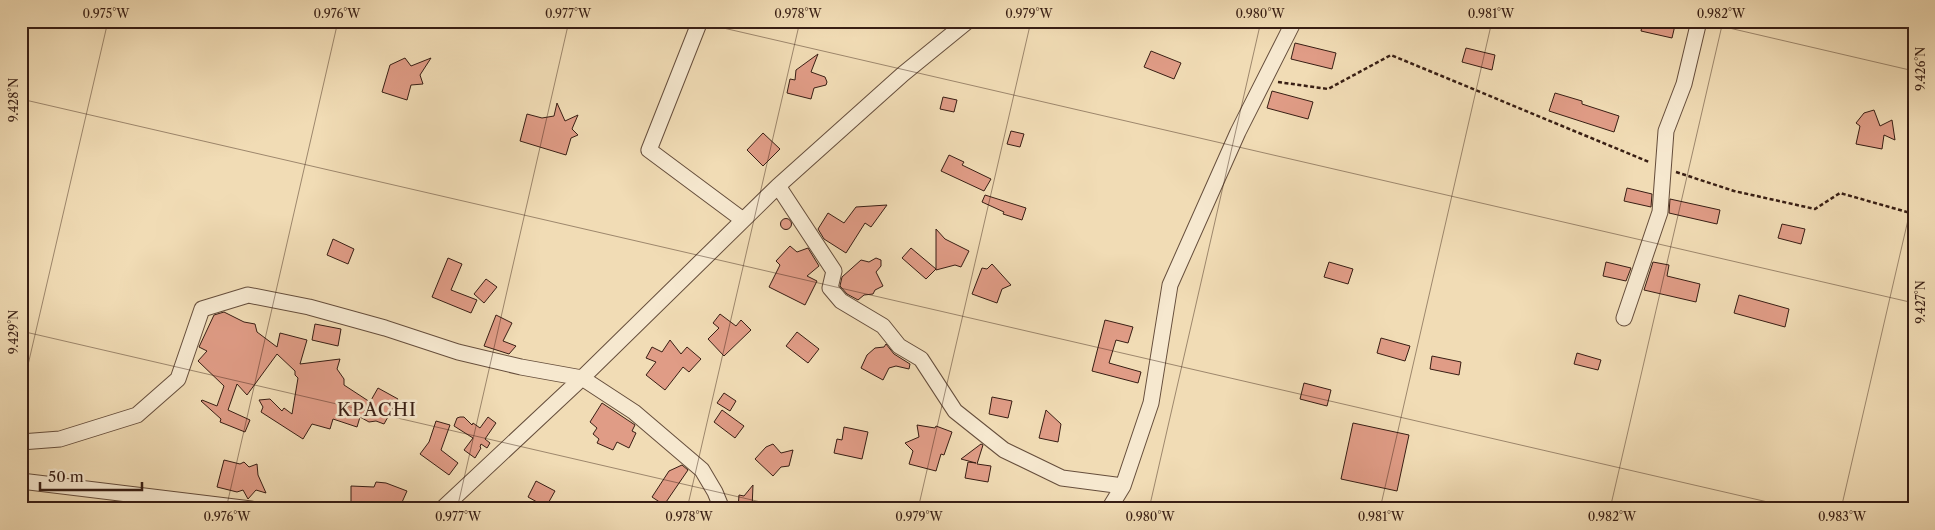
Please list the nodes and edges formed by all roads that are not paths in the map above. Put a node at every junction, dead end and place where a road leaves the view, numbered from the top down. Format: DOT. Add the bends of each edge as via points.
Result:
graph roads {
  1 [pos="700,21"];
  2 [pos="968,21"];
  3 [pos="1294,21"];
  4 [pos="1700,21"];
  5 [pos="778,186"];
  6 [pos="743,220"];
  7 [pos="1624,318"];
  8 [pos="582,378"];
  9 [pos="21,442"];
  10 [pos="21,481"];
  11 [pos="1123,486"];
  12 [pos="251,509"];
  13 [pos="442,509"];
  14 [pos="722,509"];
  15 [pos="1109,509"];
  1 -- 6 [label="street" via="649,150"];
  2 -- 5 [label="street" via="897,79"];
  3 -- 11 [label="street" via="1238,132 1170,285 1151,403"];
  4 -- 7 [label="street" via="1684,84 1666,131 1660,212"];
  5 -- 6 [label="street"];
  5 -- 11 [label="street" via="834,271 830,288 841,301 884,326 899,346 921,359 955,411 1004,450 1062,478"];
  6 -- 8 [label="street"];
  8 -- 9 [label="street" via="521,368 309,307 248,295 202,309 178,379 137,415 60,439"];
  8 -- 13 [label="street"];
  8 -- 14 [label="street" via="634,412 702,470"];
  10 -- 12 [label="street"];
  11 -- 15 [label="street"];
}
